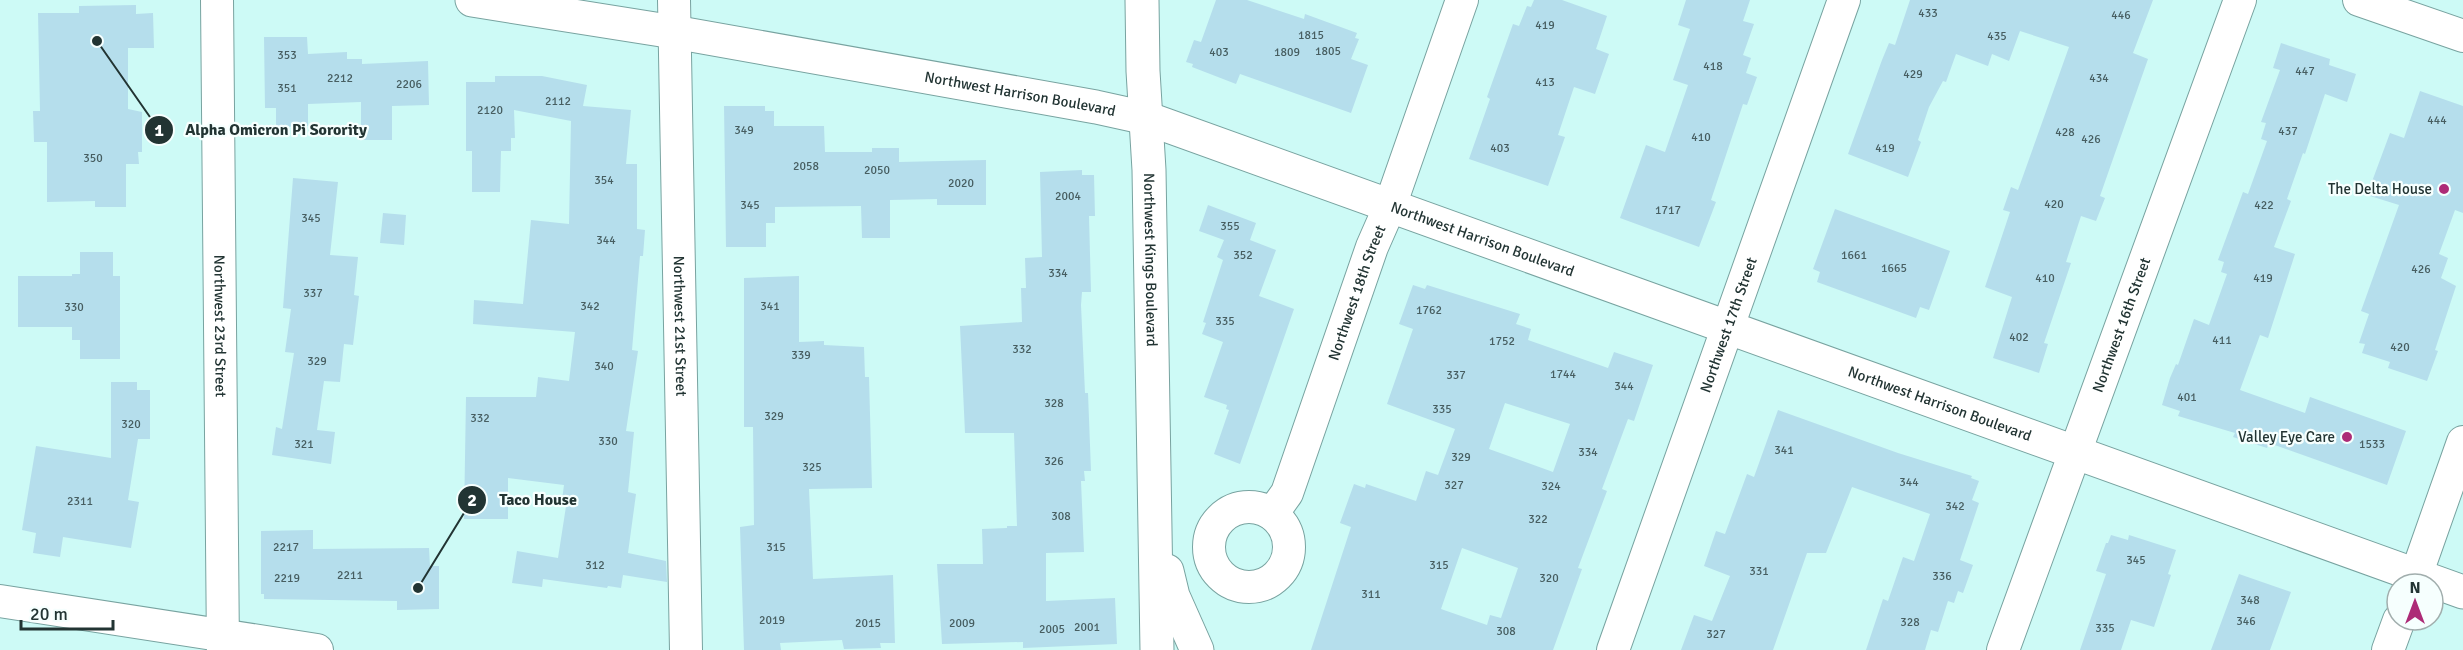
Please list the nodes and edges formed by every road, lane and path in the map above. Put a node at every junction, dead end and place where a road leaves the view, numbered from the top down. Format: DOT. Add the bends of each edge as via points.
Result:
graph roads {
  1 [pos="217,0"];
  2 [pos="472,0"];
  3 [pos="674,0"];
  4 [pos="1142,0"];
  5 [pos="1462,0"];
  6 [pos="1844,0"];
  7 [pos="2240,0"];
  8 [pos="2359,0"];
  9 [pos="675,32"];
  10 [pos="2463,36"];
  11 [pos="1146,118"];
  12 [pos="1389,206"];
  13 [pos="1728,326"];
  14 [pos="2463,442"];
  15 [pos="2075,454"];
  16 [pos="1272,514"];
  17 [pos="1155,519"];
  18 [pos="2393,572"];
  19 [pos="2418,572"];
  20 [pos="2445,588"];
  21 [pos="2463,592"];
  22 [pos="0,601"];
  23 [pos="2395,632"];
  24 [pos="223,643"];
  25 [pos="317,650"];
  26 [pos="686,650"];
  27 [pos="1157,650"];
  28 [pos="1197,650"];
  29 [pos="1613,650"];
  30 [pos="2003,650"];
  31 [pos="2388,650"];
  1 -- 24 [label="street, Northwest 23rd Street"];
  2 -- 9 [label="main road, Northwest Harrison Boulevard"];
  3 -- 9 [label="street, Northwest 21st Street"];
  4 -- 11 [label="main road, Northwest Kings Boulevard"];
  5 -- 12 [label="street, Northwest 18th Street"];
  6 -- 13 [label="street, Northwest 17th Street"];
  7 -- 15 [label="street, Northwest 16th Street"];
  8 -- 10 [label="street"];
  9 -- 11 [label="main road, Northwest Harrison Boulevard"];
  9 -- 26 [label="street, Northwest 21st Street"];
  11 -- 12 [label="main road, Northwest Harrison Boulevard"];
  11 -- 17 [label="main road, Northwest Kings Boulevard"];
  12 -- 13 [label="main road, Northwest Harrison Boulevard"];
  12 -- 16 [label="street, Northwest 18th Street" via="1287,493"];
  13 -- 15 [label="main road, Northwest Harrison Boulevard"];
  13 -- 29 [label="street, Northwest 17th Street"];
  14 -- 19 [label="street"];
  15 -- 18 [label="main road, Northwest Harrison Boulevard"];
  15 -- 30 [label="street, Northwest 16th Street"];
  17 -- 27 [label="main road, Northwest Kings Boulevard"];
  17 -- 28 [label="main road, Northwest Kings Boulevard" via="1173,596"];
  20 -- 21 [label="main road, Northwest Harrison Boulevard"];
  22 -- 24 [label="street"];
  23 -- 31 [label="street"];
  24 -- 25 [label="street"];
}
